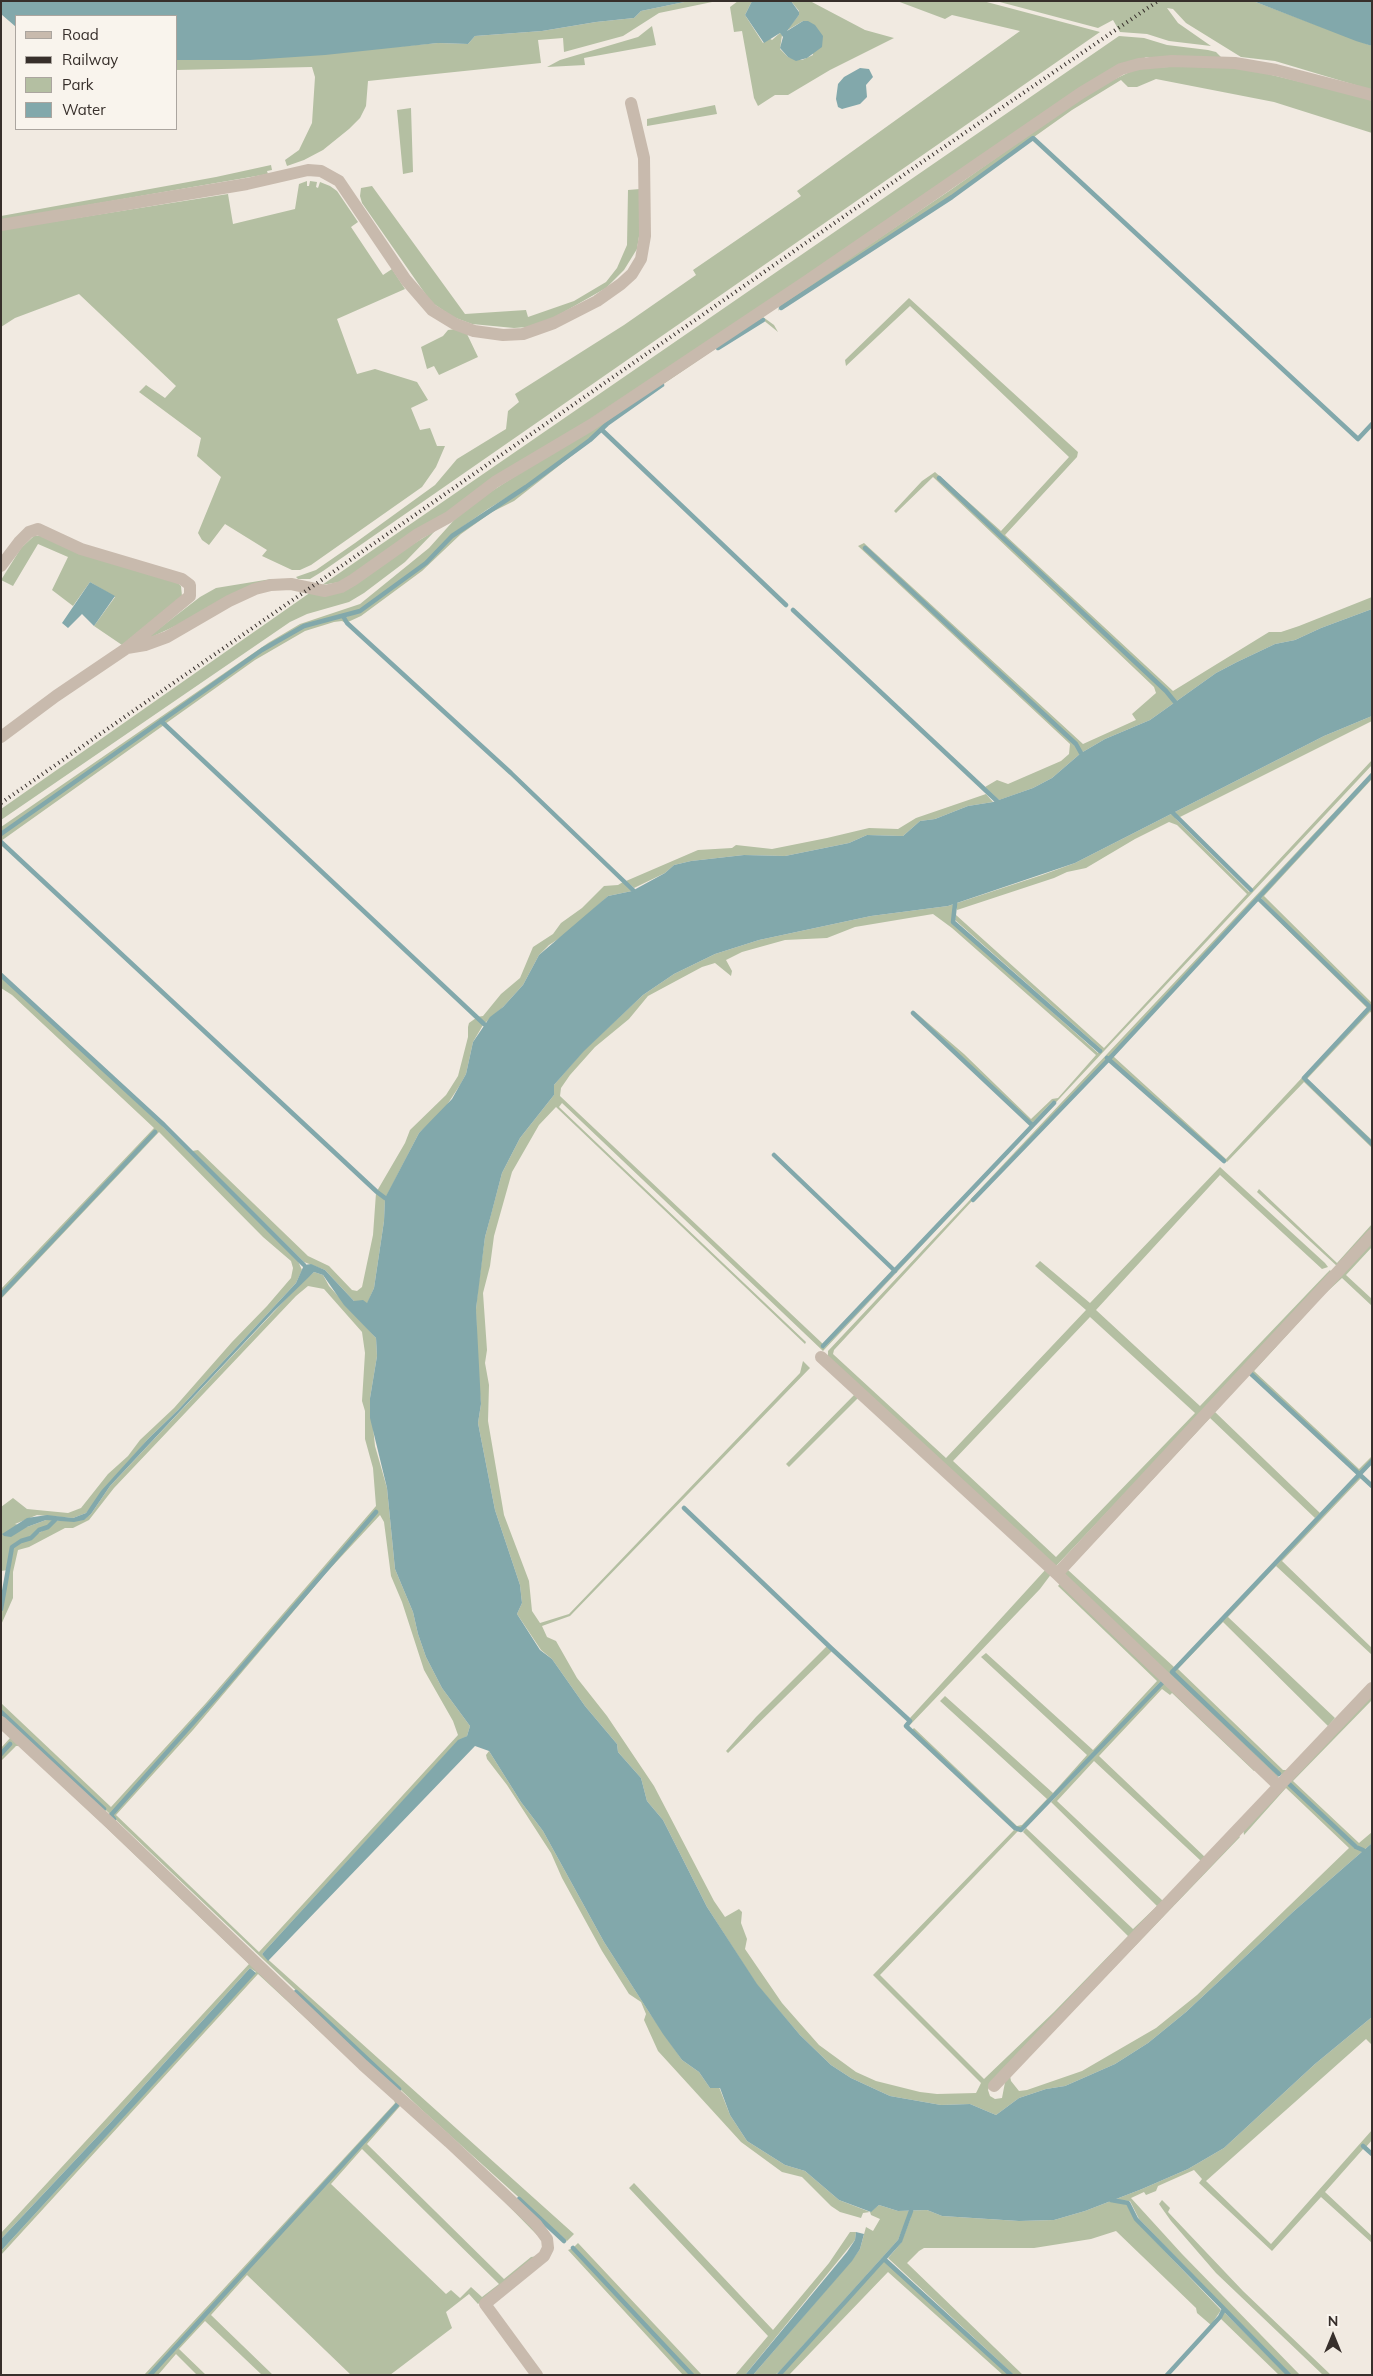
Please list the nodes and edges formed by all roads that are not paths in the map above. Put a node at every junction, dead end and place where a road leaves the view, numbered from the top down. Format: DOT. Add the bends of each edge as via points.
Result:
graph roads {
  1 [pos="1372,95"];
  2 [pos="631,103"];
  3 [pos="1,225"];
  4 [pos="1,566"];
  5 [pos="127,648"];
  6 [pos="1,737"];
  7 [pos="1372,1235"];
  8 [pos="822,1357"];
  9 [pos="1057,1574"];
  10 [pos="1372,1688"];
  11 [pos="1,1722"];
  12 [pos="1280,1786"];
  13 [pos="994,2086"];
  14 [pos="537,2375"];
  1 -- 5 [label="street" via="1276,70 1235,63 1172,60 1121,69 591,425 495,482 449,517 418,534 341,587 325,591 291,584 255,589 167,637"];
  2 -- 3 [label="street" via="644,158 645,236 641,259 622,284 597,301 554,323 523,334 474,331 432,310 406,280 340,181 321,171 308,170 247,184"];
  4 -- 5 [label="street" via="19,542 29,532 38,529 81,550 182,579 190,585 190,596"];
  5 -- 6 [label="street"];
  7 -- 9 [label="street"];
  8 -- 9 [label="street"];
  9 -- 12 [label="street"];
  10 -- 12 [label="street"];
  11 -- 14 [label="street" via="356,2059 536,2224 546,2239 548,2248 544,2256 485,2304"];
  12 -- 13 [label="street"];
}
